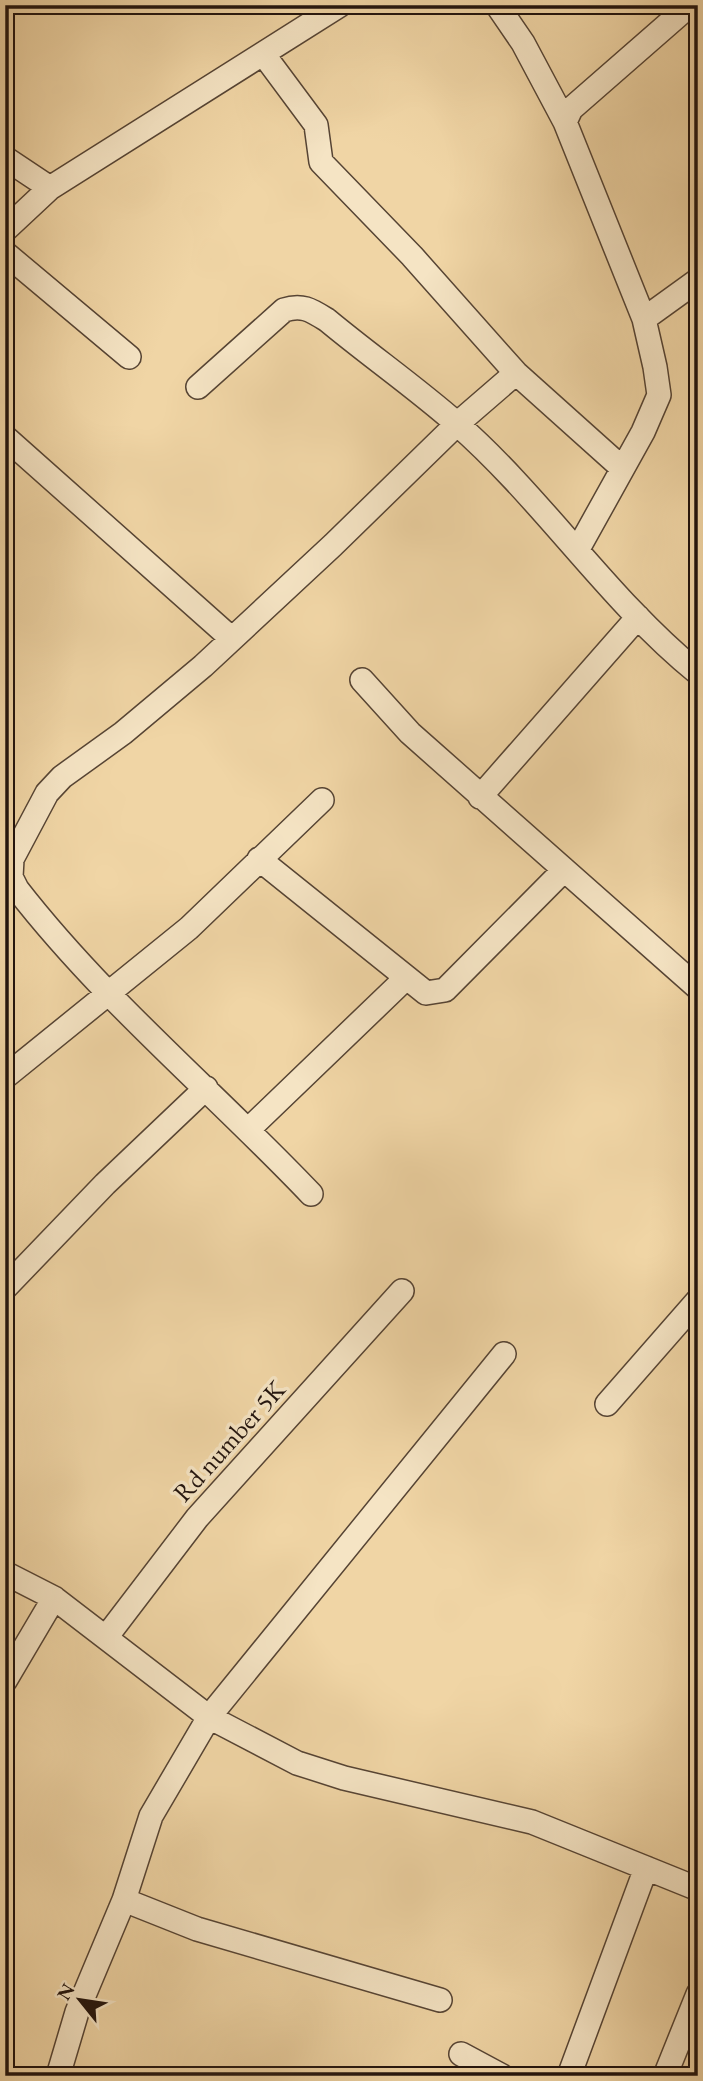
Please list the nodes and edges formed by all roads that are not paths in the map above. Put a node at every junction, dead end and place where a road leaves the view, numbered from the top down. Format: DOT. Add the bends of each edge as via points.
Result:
graph roads {
  1 [pos="340,5"];
  2 [pos="497,5"];
  3 [pos="690,5"];
  4 [pos="264,55"];
  5 [pos="565,122"];
  6 [pos="5,158"];
  7 [pos="50,188"];
  8 [pos="5,230"];
  9 [pos="5,253"];
  10 [pos="698,280"];
  11 [pos="644,319"];
  12 [pos="129,357"];
  13 [pos="516,373"];
  14 [pos="198,387"];
  15 [pos="457,424"];
  16 [pos="5,437"];
  17 [pos="622,468"];
  18 [pos="578,549"];
  19 [pos="638,617"];
  20 [pos="232,639"];
  21 [pos="698,673"];
  22 [pos="362,680"];
  23 [pos="480,797"];
  24 [pos="323,800"];
  25 [pos="259,859"];
  26 [pos="9,860"];
  27 [pos="563,871"];
  28 [pos="406,978"];
  29 [pos="698,988"];
  30 [pos="108,994"];
  31 [pos="5,1077"];
  32 [pos="206,1088"];
  33 [pos="249,1129"];
  34 [pos="311,1194"];
  35 [pos="5,1288"];
  36 [pos="402,1291"];
  37 [pos="698,1300"];
  38 [pos="504,1354"];
  39 [pos="607,1404"];
  40 [pos="5,1573"];
  41 [pos="54,1598"];
  42 [pos="107,1636"];
  43 [pos="5,1681"];
  44 [pos="209,1717"];
  45 [pos="646,1868"];
  46 [pos="698,1889"];
  47 [pos="124,1900"];
  48 [pos="698,1994"];
  49 [pos="440,2000"];
  50 [pos="461,2054"];
  51 [pos="58,2076"];
  52 [pos="502,2076"];
  53 [pos="569,2076"];
  54 [pos="665,2076"];
  1 -- 4 [label="street"];
  2 -- 5 [label="street"];
  3 -- 5 [label="street" via="571,109"];
  4 -- 7 [label="street"];
  4 -- 13 [label="street" via="316,125 321,162"];
  5 -- 11 [label="street"];
  6 -- 7 [label="street"];
  7 -- 8 [label="street"];
  9 -- 12 [label="street"];
  10 -- 11 [label="street"];
  11 -- 17 [label="street" via="659,395"];
  13 -- 15 [label="street"];
  13 -- 17 [label="street"];
  14 -- 15 [label="street" via="284,310 297,306 327,320"];
  15 -- 18 [label="street"];
  15 -- 20 [label="street"];
  16 -- 20 [label="street"];
  17 -- 18 [label="street"];
  18 -- 19 [label="street"];
  19 -- 21 [label="street"];
  19 -- 23 [label="street"];
  20 -- 26 [label="street" via="123,733 62,777 47,793"];
  22 -- 23 [label="street" via="410,733"];
  23 -- 27 [label="street"];
  24 -- 25 [label="street"];
  25 -- 28 [label="street"];
  25 -- 30 [label="street" via="189,928"];
  26 -- 30 [label="street" via="17,889"];
  27 -- 28 [label="street" via="445,990 426,993"];
  27 -- 29 [label="street"];
  28 -- 33 [label="street"];
  30 -- 31 [label="street"];
  30 -- 32 [label="street"];
  32 -- 33 [label="street"];
  32 -- 35 [label="street"];
  33 -- 34 [label="street"];
  36 -- 42 [label="street, Rd number 5K" via="197,1518"];
  37 -- 39 [label="street"];
  38 -- 44 [label="street"];
  40 -- 41 [label="street"];
  41 -- 42 [label="street"];
  41 -- 43 [label="street"];
  42 -- 44 [label="street"];
  44 -- 45 [label="street" via="297,1763 532,1822"];
  44 -- 47 [label="street" via="151,1816"];
  45 -- 46 [label="street"];
  45 -- 53 [label="street"];
  47 -- 49 [label="street" via="197,1929"];
  47 -- 51 [label="street" via="77,2012"];
  48 -- 54 [label="street"];
  50 -- 52 [label="street"];
}
